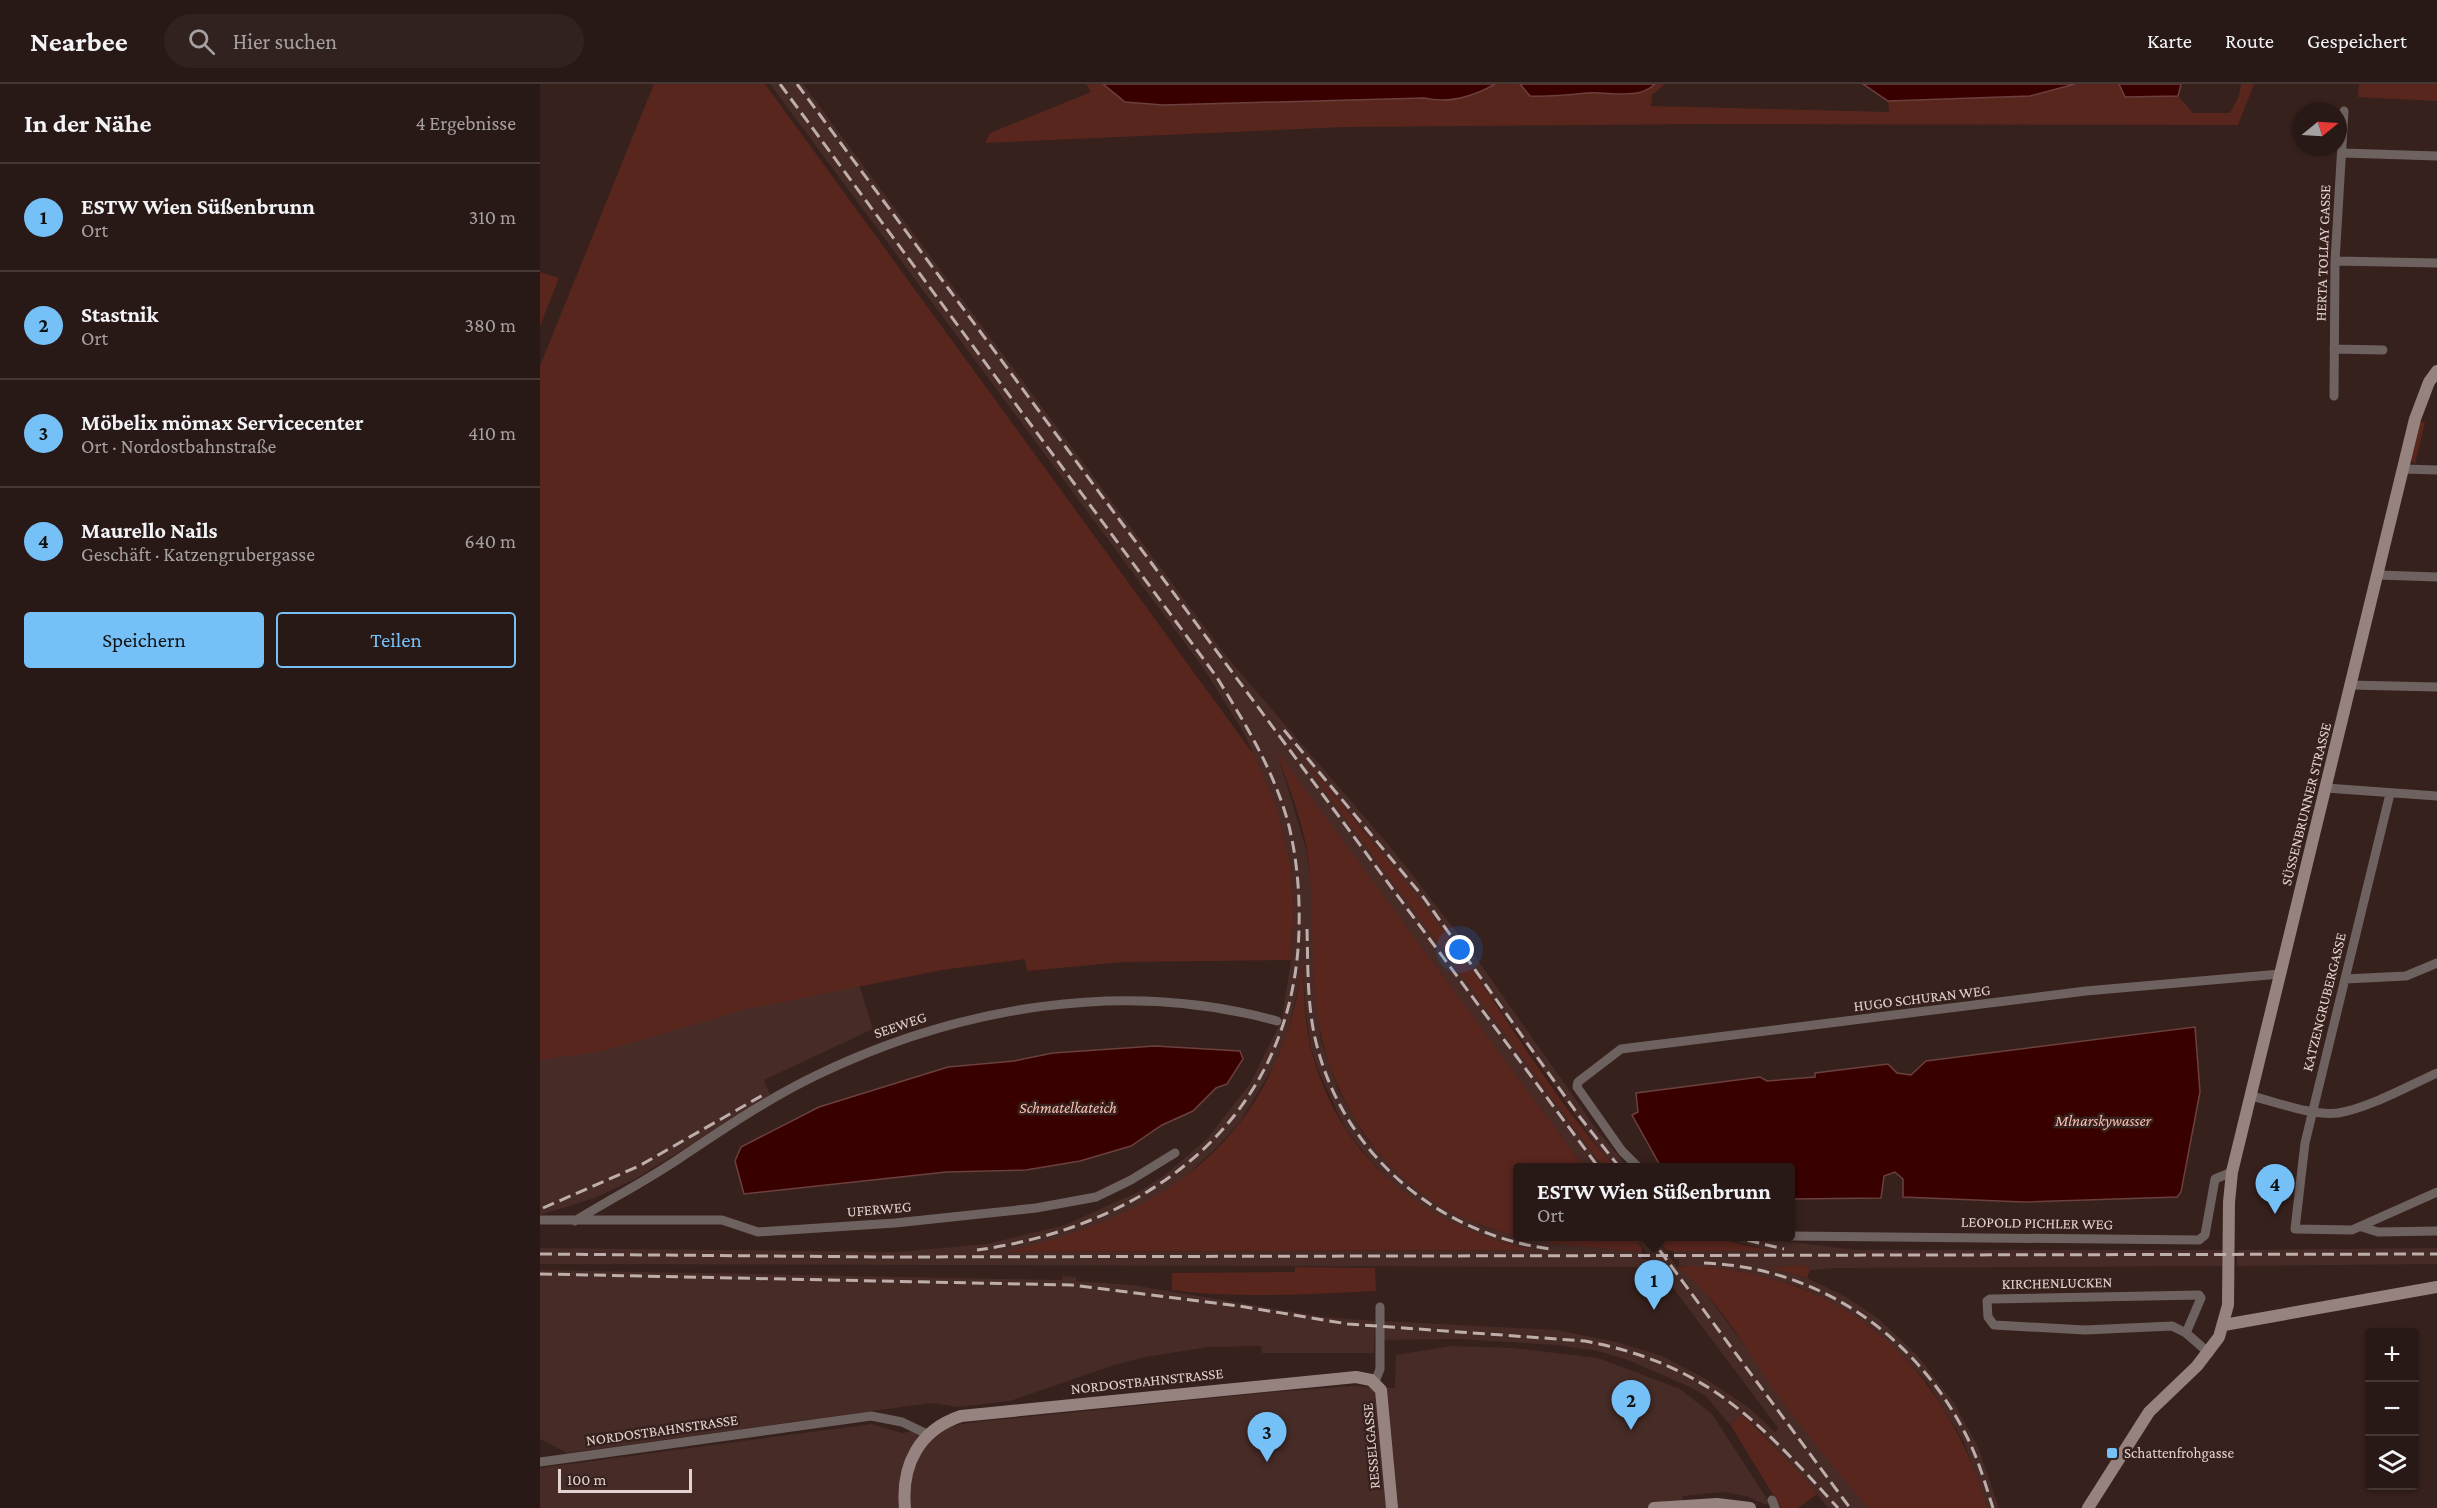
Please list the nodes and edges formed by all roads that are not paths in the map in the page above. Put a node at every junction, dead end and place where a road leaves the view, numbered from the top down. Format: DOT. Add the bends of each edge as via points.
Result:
graph roads {
  1 [pos="2347,153"];
  2 [pos="2343,156"];
  3 [pos="2437,156"];
  4 [pos="2335,261"];
  5 [pos="2437,263"];
  6 [pos="2334,349"];
  7 [pos="2383,350"];
  8 [pos="2437,371"];
  9 [pos="2334,396"];
  10 [pos="2404,469"];
  11 [pos="2437,470"];
  12 [pos="2378,575"];
  13 [pos="2437,577"];
  14 [pos="2349,685"];
  15 [pos="2437,687"];
  16 [pos="2326,788"];
  17 [pos="2390,794"];
  18 [pos="2437,796"];
  19 [pos="2437,963"];
  20 [pos="2280,974"];
  21 [pos="2345,978"];
  22 [pos="1277,1021"];
  23 [pos="2437,1072"];
  24 [pos="2251,1096"];
  25 [pos="2313,1110"];
  26 [pos="1175,1153"];
  27 [pos="1636,1163"];
  28 [pos="2232,1172"];
  29 [pos="2437,1192"];
  30 [pos="540,1220"];
  31 [pos="575,1221"];
  32 [pos="2362,1227"];
  33 [pos="2437,1231"];
  34 [pos="1795,1236"];
  35 [pos="2437,1287"];
  36 [pos="1380,1307"];
  37 [pos="2224,1325"];
  38 [pos="2186,1333"];
  39 [pos="2209,1353"];
  40 [pos="1375,1382"];
  41 [pos="923,1439"];
  42 [pos="540,1462"];
  43 [pos="905,1508"];
  44 [pos="1392,1508"];
  45 [pos="1654,1508"];
  46 [pos="1750,1508"];
  47 [pos="2088,1508"];
  1 -- 3 [label="street"];
  2 -- 4 [label="street, HERTA TOLLAY GASSE"];
  4 -- 5 [label="street"];
  4 -- 6 [label="street, HERTA TOLLAY GASSE"];
  6 -- 7 [label="street"];
  6 -- 9 [label="street, HERTA TOLLAY GASSE"];
  8 -- 10 [label="street, SÜSSENBRUNNER STRASSE" via="2415,419"];
  10 -- 11 [label="street"];
  10 -- 12 [label="street, SÜSSENBRUNNER STRASSE"];
  12 -- 13 [label="street"];
  12 -- 14 [label="street, SÜSSENBRUNNER STRASSE"];
  14 -- 15 [label="street"];
  14 -- 16 [label="street, SÜSSENBRUNNER STRASSE"];
  16 -- 17 [label="street"];
  16 -- 20 [label="street, SÜSSENBRUNNER STRASSE"];
  17 -- 18 [label="street"];
  17 -- 21 [label="street, KATZENGRUBERGASSE"];
  19 -- 21 [label="street" via="2406,976"];
  20 -- 24 [label="street, SÜSSENBRUNNER STRASSE"];
  20 -- 27 [label="street, HUGO SCHURAN WEG" via="2086,991 1621,1049 1578,1082 1577,1088 1622,1151"];
  21 -- 25 [label="street, KATZENGRUBERGASSE"];
  22 -- 31 [label="street, SEEWEG" via="1201,1006 1113,1001 1044,1005 932,1029 870,1051 785,1092"];
  23 -- 25 [label="street" via="2337,1113"];
  24 -- 25 [label="street"];
  24 -- 28 [label="street, SÜSSENBRUNNER STRASSE"];
  25 -- 32 [label="street, KATZENGRUBERGASSE" via="2299,1173 2295,1229 2340,1231"];
  26 -- 31 [label="street, UFERWEG" via="1096,1197 1036,1208 758,1232 722,1220"];
  28 -- 34 [label="street, LEOPOLD PICHLER WEG" via="2215,1179 2205,1235 2199,1240"];
  28 -- 37 [label="street, SÜSSENBRUNNER STRASSE" via="2229,1290"];
  29 -- 32 [label="street"];
  30 -- 31 [label="street, UFERWEG"];
  32 -- 33 [label="street" via="2378,1232"];
  35 -- 37 [label="street"];
  36 -- 40 [label="street" via="1380,1369"];
  37 -- 39 [label="street"];
  38 -- 38 [label="street, KIRCHENLUCKEN" via="2199,1295 1987,1301 1988,1317 1995,1324 2085,1330 2164,1325"];
  38 -- 39 [label="street, KIRCHENLUCKEN"];
  39 -- 47 [label="street" via="2149,1412"];
  40 -- 41 [label="street, NORDOSTBAHNSTRASSE" via="1356,1377 989,1411 951,1419"];
  40 -- 44 [label="street, RESSELGASSE" via="1383,1400"];
  41 -- 42 [label="street, NORDOSTBAHNSTRASSE" via="902,1422 871,1416"];
  41 -- 43 [label="street" via="906,1474"];
  45 -- 46 [label="street" via="1717,1504"];
}
